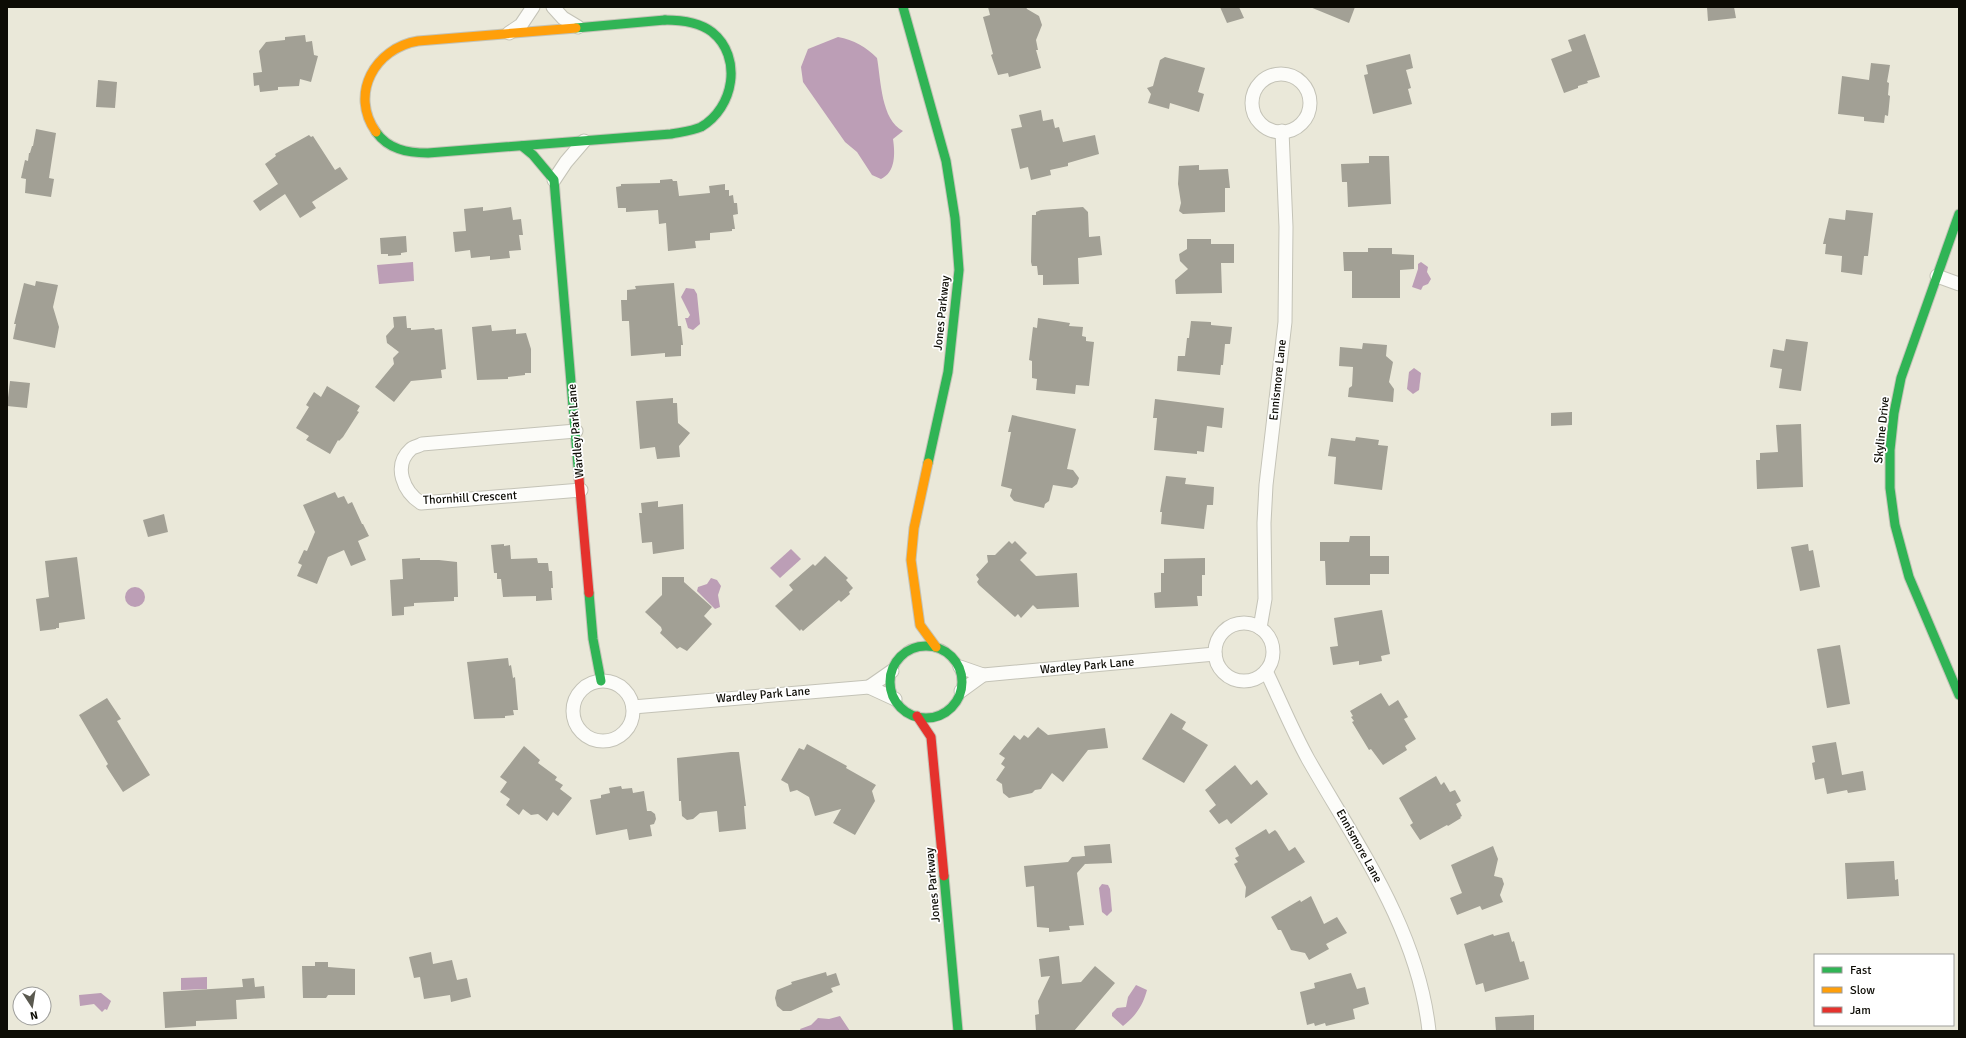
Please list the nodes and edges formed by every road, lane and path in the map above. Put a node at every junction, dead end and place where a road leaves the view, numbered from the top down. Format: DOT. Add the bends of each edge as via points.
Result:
graph roads {
  1 [pos="533,7"];
  2 [pos="553,7"];
  3 [pos="903,7"];
  4 [pos="578,27"];
  5 [pos="508,33"];
  6 [pos="1282,131"];
  7 [pos="584,141"];
  8 [pos="522,146"];
  9 [pos="554,180"];
  10 [pos="1959,214"];
  11 [pos="1938,276"];
  12 [pos="1959,284"];
  13 [pos="576,431"];
  14 [pos="581,490"];
  15 [pos="920,625"];
  16 [pos="1260,628"];
  17 [pos="936,647"];
  18 [pos="912,649"];
  19 [pos="1215,654"];
  20 [pos="960,667"];
  21 [pos="892,671"];
  22 [pos="1266,671"];
  23 [pos="983,675"];
  24 [pos="601,681"];
  25 [pos="869,686"];
  26 [pos="961,691"];
  27 [pos="1959,695"];
  28 [pos="895,699"];
  29 [pos="632,708"];
  30 [pos="944,712"];
  31 [pos="917,716"];
  32 [pos="931,737"];
  33 [pos="958,1031"];
  34 [pos="1429,1031"];
  1 -- 5 [label="street" via="520,25"];
  2 -- 4 [label="street" via="563,18"];
  3 -- 15 [label="street, Jones Parkway" via="946,161 956,218 958,270 948,372 914,528 912,560"];
  4 -- 5 [label="street"];
  4 -- 7 [label="street" via="688,20 701,25 716,36 726,50 732,73 730,91 723,107 702,126 693,130"];
  5 -- 8 [label="street" via="418,41 395,47 377,62 370,74 365,104 369,118 379,134 393,146 408,152 430,154"];
  6 -- 6 [label="street" via="1295,128 1303,121 1308,112 1309,102 1308,94 1301,82 1290,75 1281,74 1272,75 1257,86 1252,103 1259,122 1266,128"];
  6 -- 16 [label="street, Ennismore Lane" via="1286,227 1285,322 1266,485 1265,599"];
  7 -- 8 [label="street"];
  7 -- 9 [label="street"];
  8 -- 9 [label="street" via="533,154"];
  9 -- 13 [label="street, Wardley Park Lane"];
  10 -- 11 [label="street, Skyline Drive"];
  11 -- 12 [label="street"];
  11 -- 27 [label="street, Skyline Drive" via="1919,322 1901,378 1890,450 1890,488 1895,525 1909,577"];
  13 -- 14 [label="street, Wardley Park Lane"];
  13 -- 14 [label="street, Thornhill Crescent" via="422,444 411,449 401,468 405,489 421,503"];
  14 -- 24 [label="street, Wardley Park Lane" via="593,639"];
  15 -- 17 [label="street, Jones Parkway"];
  15 -- 18 [label="street, Jones Parkway"];
  16 -- 19 [label="street" via="1248,622 1228,627 1216,642"];
  16 -- 22 [label="street" via="1271,639 1273,649 1273,659"];
  17 -- 18 [label="street"];
  17 -- 20 [label="street" via="948,653"];
  18 -- 21 [label="street" via="898,660"];
  19 -- 22 [label="street" via="1220,670 1236,680 1255,679"];
  19 -- 23 [label="street, Wardley Park Lane"];
  20 -- 23 [label="street, Wardley Park Lane"];
  20 -- 26 [label="street"];
  21 -- 25 [label="street, Wardley Park Lane"];
  21 -- 28 [label="street" via="890,683"];
  22 -- 34 [label="street, Ennismore Lane" via="1307,757 1368,859 1392,908 1414,965"];
  23 -- 26 [label="street"];
  24 -- 29 [label="street" via="619,685 631,700"];
  24 -- 29 [label="street" via="582,689 573,706 577,726 583,733 592,739 611,740 627,729 632,719"];
  25 -- 28 [label="street"];
  25 -- 29 [label="street, Wardley Park Lane"];
  26 -- 30 [label="street" via="957,701"];
  28 -- 31 [label="street" via="902,708"];
  30 -- 31 [label="street" via="933,717"];
  30 -- 32 [label="street"];
  31 -- 32 [label="street, Jones Parkway"];
  32 -- 33 [label="street, Jones Parkway"];
}
